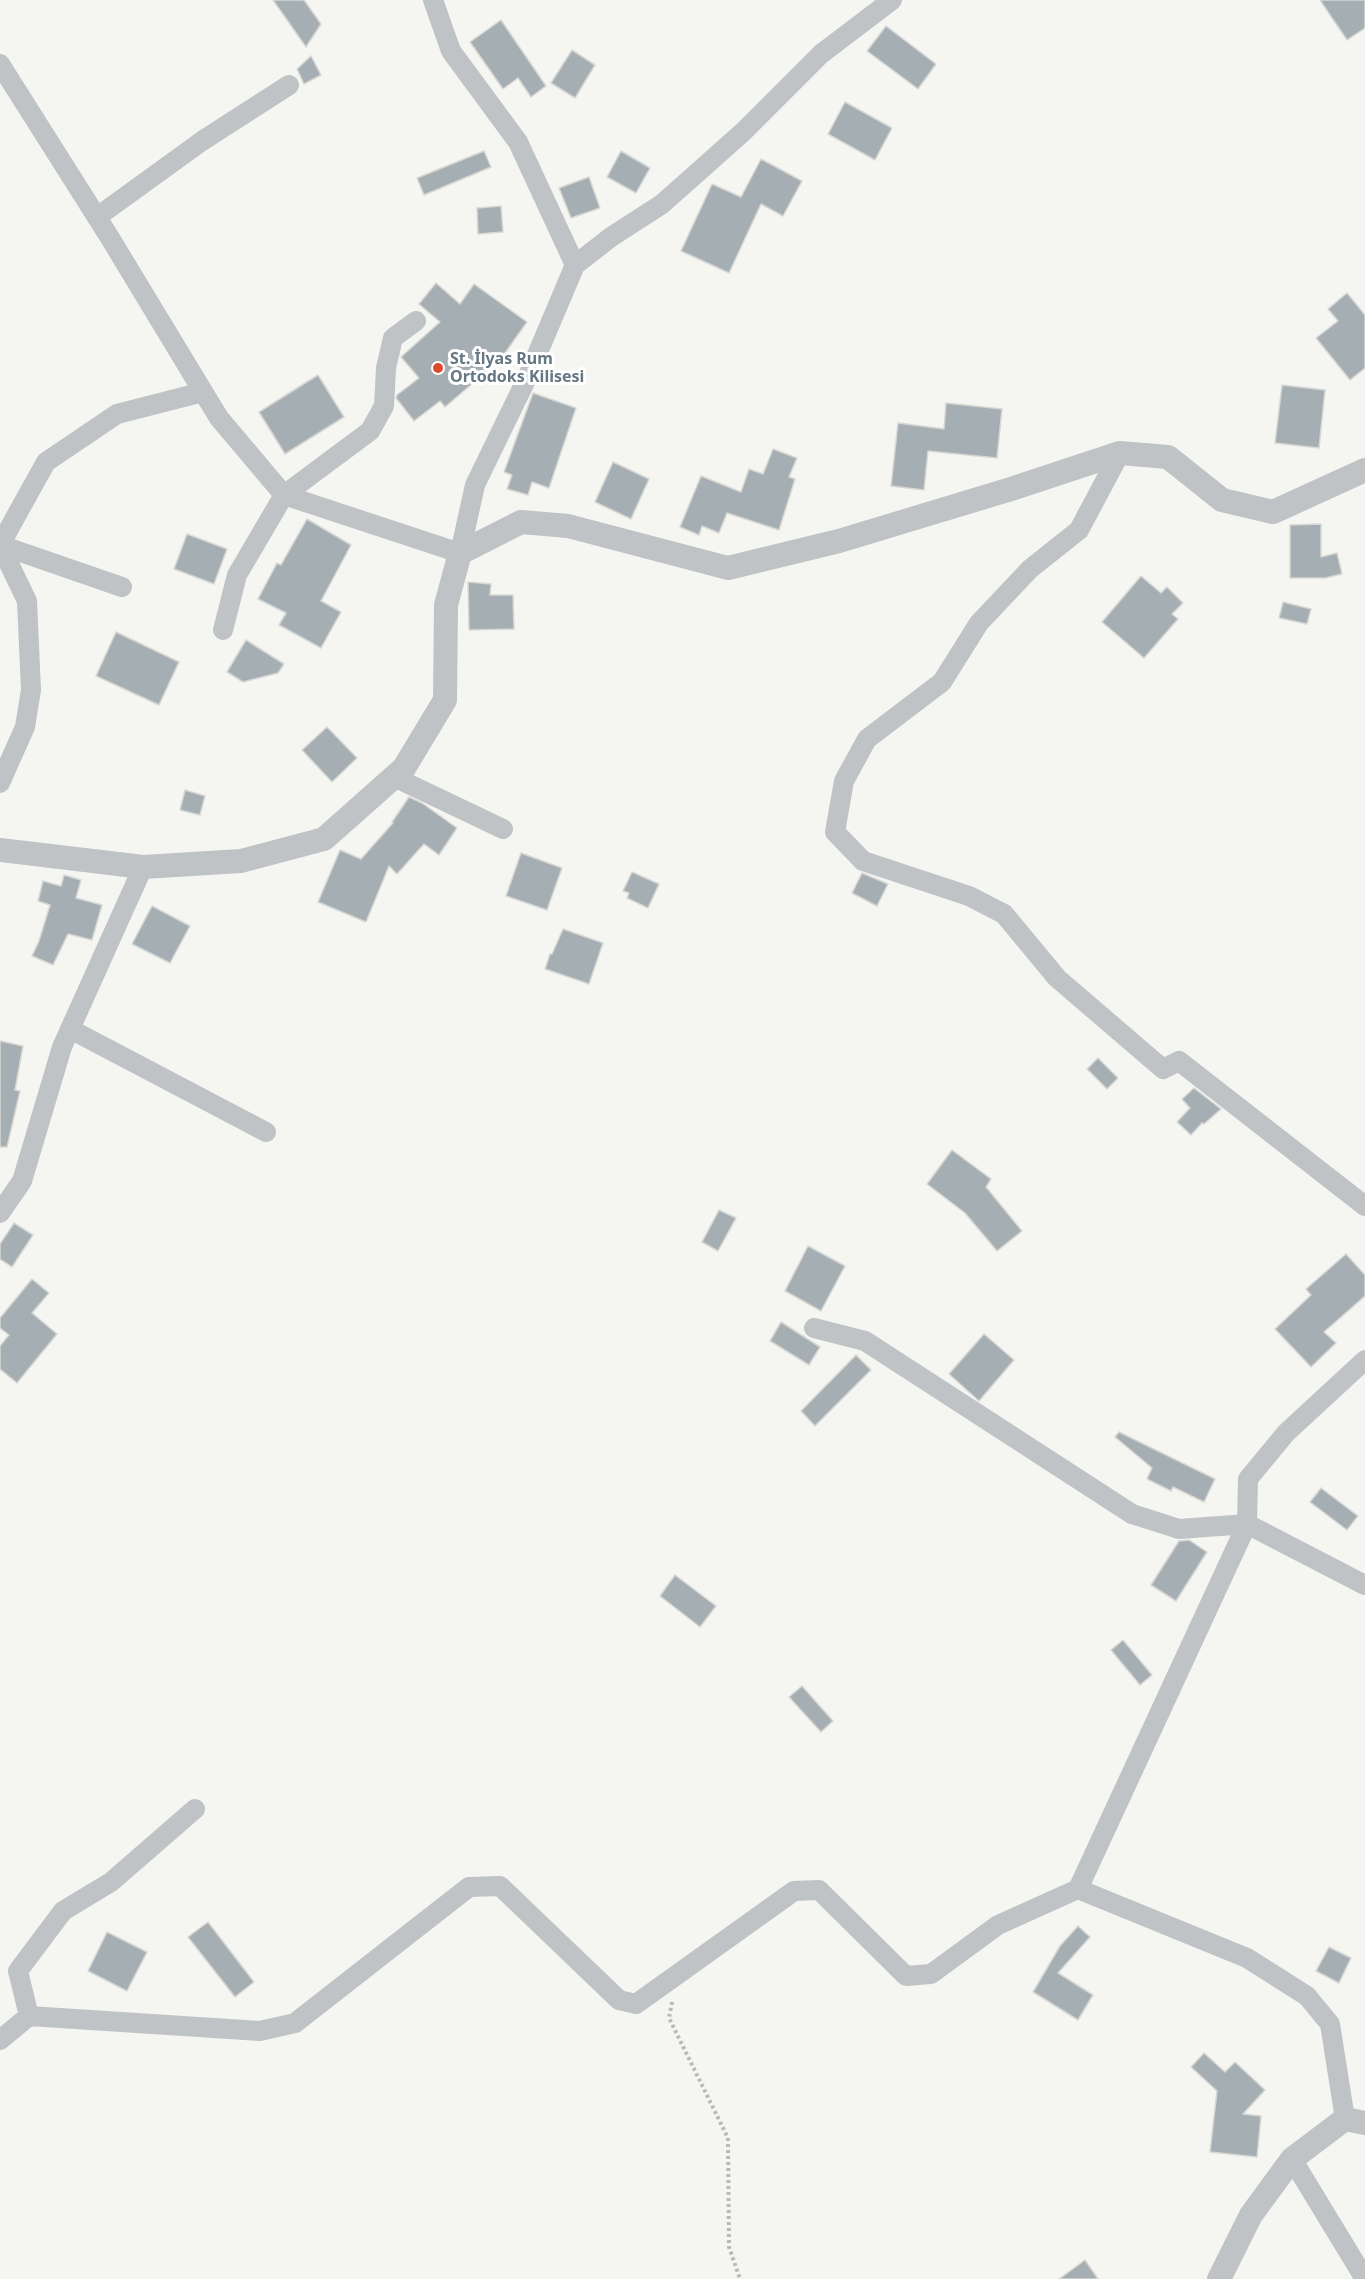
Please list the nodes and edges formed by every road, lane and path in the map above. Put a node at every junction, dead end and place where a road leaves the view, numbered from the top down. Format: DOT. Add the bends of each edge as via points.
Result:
graph roads {
  1 [pos="433,0"];
  2 [pos="892,0"];
  3 [pos="0,64"];
  4 [pos="289,85"];
  5 [pos="97,218"];
  6 [pos="575,266"];
  7 [pos="416,321"];
  8 [pos="203,392"];
  9 [pos="1120,453"];
  10 [pos="1365,470"];
  11 [pos="284,495"];
  12 [pos="0,545"];
  13 [pos="460,553"];
  14 [pos="122,587"];
  15 [pos="223,630"];
  16 [pos="394,777"];
  17 [pos="0,783"];
  18 [pos="503,829"];
  19 [pos="0,850"];
  20 [pos="143,867"];
  21 [pos="70,1029"];
  22 [pos="266,1132"];
  23 [pos="1365,1206"];
  24 [pos="0,1213"];
  25 [pos="814,1328"];
  26 [pos="1365,1360"];
  27 [pos="1247,1524"];
  28 [pos="1365,1585"];
  29 [pos="195,1809"];
  30 [pos="1078,1889"];
  31 [pos="669,1980"];
  32 [pos="29,2016"];
  33 [pos="0,2040"];
  34 [pos="1355,2121"];
  35 [pos="1292,2159"];
  36 [pos="740,2279"];
  37 [pos="1219,2279"];
  38 [pos="1365,2279"];
  1 -- 6 [label="street" via="451,51 518,142"];
  2 -- 6 [label="street" via="821,54 743,132 662,204"];
  3 -- 5 [label="street"];
  4 -- 5 [label="street" via="202,141"];
  5 -- 8 [label="street"];
  6 -- 13 [label="street" via="475,485"];
  7 -- 11 [label="street" via="393,338 386,368 384,406 370,432"];
  8 -- 11 [label="street" via="219,418"];
  8 -- 12 [label="street" via="117,414 46,462"];
  9 -- 10 [label="street" via="1168,457 1222,500 1273,512"];
  9 -- 13 [label="street" via="839,541 728,568 568,526 521,522"];
  9 -- 23 [label="street" via="1079,531 1030,569 979,623 942,682 867,740 844,781 835,832 863,861 969,896 1004,914 1057,978 1163,1069 1179,1061"];
  11 -- 13 [label="street"];
  11 -- 15 [label="street" via="237,574"];
  12 -- 14 [label="street"];
  12 -- 17 [label="street" via="27,601 31,690 25,727"];
  13 -- 16 [label="street" via="446,605 445,700 404,768"];
  16 -- 18 [label="street"];
  16 -- 20 [label="street" via="324,839 241,861"];
  19 -- 20 [label="street"];
  20 -- 21 [label="street"];
  21 -- 22 [label="street"];
  21 -- 24 [label="street" via="22,1181"];
  25 -- 27 [label="street" via="866,1341 1132,1514 1179,1529"];
  26 -- 27 [label="street" via="1286,1433 1248,1479"];
  27 -- 28 [label="street"];
  27 -- 30 [label="street"];
  29 -- 32 [label="street" via="111,1882 63,1911 18,1971"];
  30 -- 31 [label="street" via="998,1925 931,1974 906,1976 819,1890 794,1891"];
  30 -- 34 [label="street" via="1247,1958 1307,1996 1330,2024"];
  31 -- 32 [label="street" via="636,2004 619,2000 500,1886 469,1887 295,2023 260,2031"];
  31 -- 36 [label="path" via="669,2018 728,2138 729,2247"];
  32 -- 33 [label="street"];
  34 -- 35 [label="street"];
  35 -- 37 [label="street" via="1251,2215"];
  35 -- 38 [label="street"];
}
